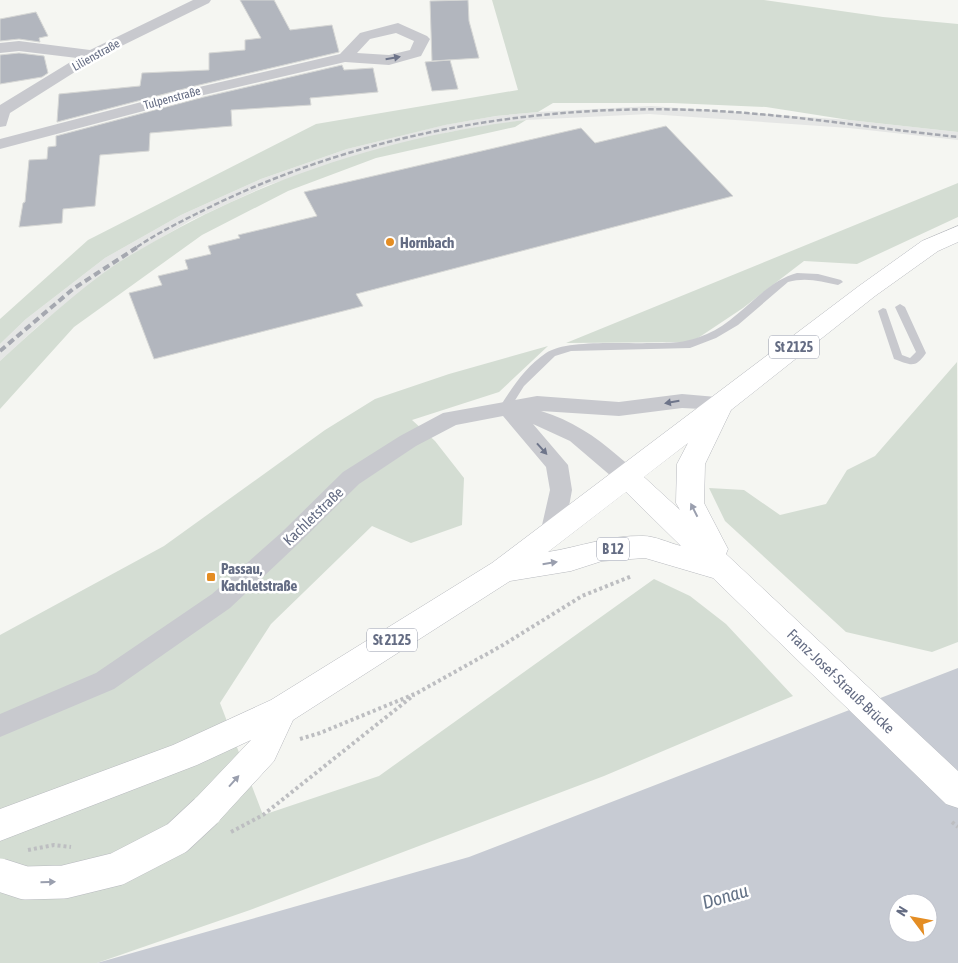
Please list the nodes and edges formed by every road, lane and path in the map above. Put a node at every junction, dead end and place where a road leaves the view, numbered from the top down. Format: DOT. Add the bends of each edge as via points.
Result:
graph roads {
  1 [pos="204,0"];
  2 [pos="0,48"];
  3 [pos="92,55"];
  4 [pos="345,57"];
  5 [pos="0,122"];
  6 [pos="0,144"];
  7 [pos="958,233"];
  8 [pos="838,282"];
  9 [pos="900,307"];
  10 [pos="883,311"];
  11 [pos="721,403"];
  12 [pos="507,411"];
  13 [pos="626,476"];
  14 [pos="552,534"];
  15 [pos="724,568"];
  16 [pos="502,571"];
  17 [pos="640,574"];
  18 [pos="282,710"];
  19 [pos="0,726"];
  20 [pos="262,751"];
  21 [pos="958,793"];
  22 [pos="0,825"];
  23 [pos="0,875"];
  1 -- 3 [label="street, Lilienstraße"];
  2 -- 3 [label="street" via="19,46"];
  3 -- 5 [label="street, Lilienstraße" via="2,111"];
  4 -- 6 [label="street, Tulpenstraße"];
  7 -- 11 [label="main road, St 2125" via="930,246 866,291"];
  8 -- 12 [label="lane" via="797,276 785,280 734,323 686,346 571,348 551,354 520,382"];
  9 -- 10 [label="lane" via="921,353 912,362 898,357"];
  11 -- 12 [label="street, one-way" via="682,401 618,409 537,403"];
  11 -- 13 [label="main road, St 2125"];
  15 -- 11 [label="main road, one-way" via="690,503 691,464"];
  12 -- 13 [label="street, Kachletstraße" via="540,416 560,424 591,444"];
  12 -- 14 [label="street, one-way" via="557,465 561,490"];
  12 -- 19 [label="street, Kachletstraße" via="451,418 408,441 352,478 221,601 104,681"];
  13 -- 14 [label="main road, St 2125"];
  13 -- 15 [label="main road, Franz-Josef-Strauß-Brücke"];
  14 -- 16 [label="main road, St 2125"];
  16 -- 15 [label="main road, B 12, one-way" via="571,560 602,550 645,548"];
  15 -- 21 [label="main road, Franz-Josef-Strauß-Brücke"];
  16 -- 18 [label="main road, St 2125"];
  17 -- 20 [label="path" via="582,596 504,645 417,693 320,733"];
  18 -- 20 [label="main road"];
  18 -- 22 [label="main road, St 2125" via="185,755"];
  23 -- 20 [label="main road, one-way, bridge" via="25,883 64,882 117,869 177,838"];
}
